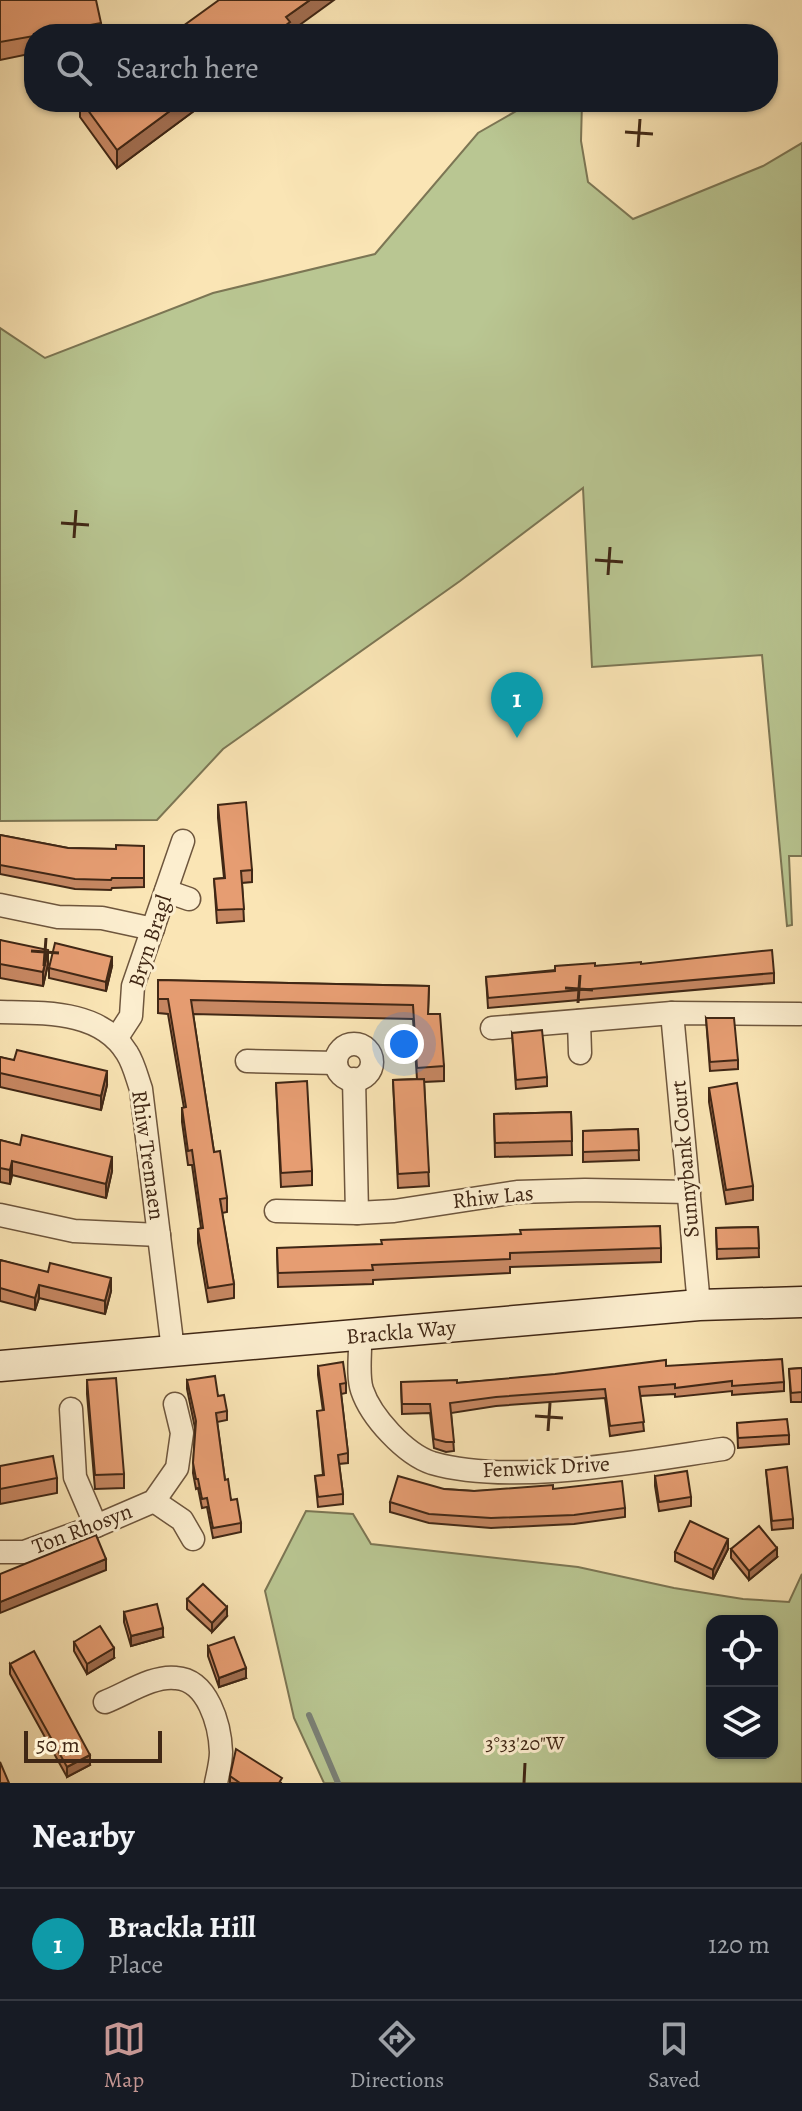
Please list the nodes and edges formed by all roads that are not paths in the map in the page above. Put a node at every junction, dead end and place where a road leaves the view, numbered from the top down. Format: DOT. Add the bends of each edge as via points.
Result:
graph roads {
  1 [pos="183,841"];
  2 [pos="166,891"];
  3 [pos="189,899"];
  4 [pos="0,905"];
  5 [pos="153,929"];
  6 [pos="0,1012"];
  7 [pos="672,1013"];
  8 [pos="800,1014"];
  9 [pos="579,1021"];
  10 [pos="492,1028"];
  11 [pos="116,1039"];
  12 [pos="580,1053"];
  13 [pos="247,1061"];
  14 [pos="336,1063"];
  15 [pos="354,1079"];
  16 [pos="689,1192"];
  17 [pos="276,1211"];
  18 [pos="357,1213"];
  19 [pos="0,1215"];
  20 [pos="159,1235"];
  21 [pos="802,1302"];
  22 [pos="699,1305"];
  23 [pos="360,1335"];
  24 [pos="173,1350"];
  25 [pos="0,1366"];
  26 [pos="175,1404"];
  27 [pos="71,1409"];
  28 [pos="723,1449"];
  29 [pos="154,1501"];
  30 [pos="96,1526"];
  31 [pos="193,1539"];
  32 [pos="0,1552"];
  33 [pos="105,1702"];
  34 [pos="216,1783"];
  1 -- 2 [label="street, Bryn Bragl"];
  2 -- 3 [label="street"];
  2 -- 5 [label="street, Bryn Bragl"];
  4 -- 5 [label="street"];
  5 -- 11 [label="street, Bryn Bragl" via="133,986 131,1016"];
  6 -- 11 [label="street" via="62,1014"];
  7 -- 8 [label="street"];
  7 -- 9 [label="street"];
  7 -- 16 [label="street, Sunnybank Court"];
  9 -- 10 [label="street"];
  9 -- 12 [label="street"];
  11 -- 20 [label="street, Rhiw Tremaen" via="129,1055 141,1089"];
  13 -- 14 [label="street"];
  14 -- 15 [label="street" via="341,1074"];
  14 -- 15 [label="street" via="340,1051 350,1045 367,1050 371,1067 364,1077"];
  15 -- 18 [label="street"];
  16 -- 18 [label="street, Rhiw Las" via="517,1192"];
  16 -- 22 [label="street, Sunnybank Court"];
  17 -- 18 [label="street, Rhiw Las" via="299,1202"];
  19 -- 20 [label="street" via="74,1231"];
  20 -- 24 [label="street, Rhiw Tremaen"];
  21 -- 22 [label="street, Brackla Way"];
  22 -- 23 [label="street, Brackla Way"];
  23 -- 24 [label="street, Brackla Way"];
  23 -- 28 [label="street, Fenwick Drive" via="361,1389 389,1436 429,1462 480,1472 558,1469"];
  24 -- 25 [label="street, Brackla Way"];
  26 -- 29 [label="street, Ton Rhosyn" via="182,1433 177,1468"];
  27 -- 30 [label="street" via="75,1477"];
  29 -- 30 [label="street, Ton Rhosyn"];
  29 -- 31 [label="street" via="182,1520"];
  30 -- 32 [label="street, Ton Rhosyn" via="24,1552"];
  33 -- 34 [label="street" via="153,1681 175,1677 191,1682 207,1698 216,1727 221,1753"];
}
